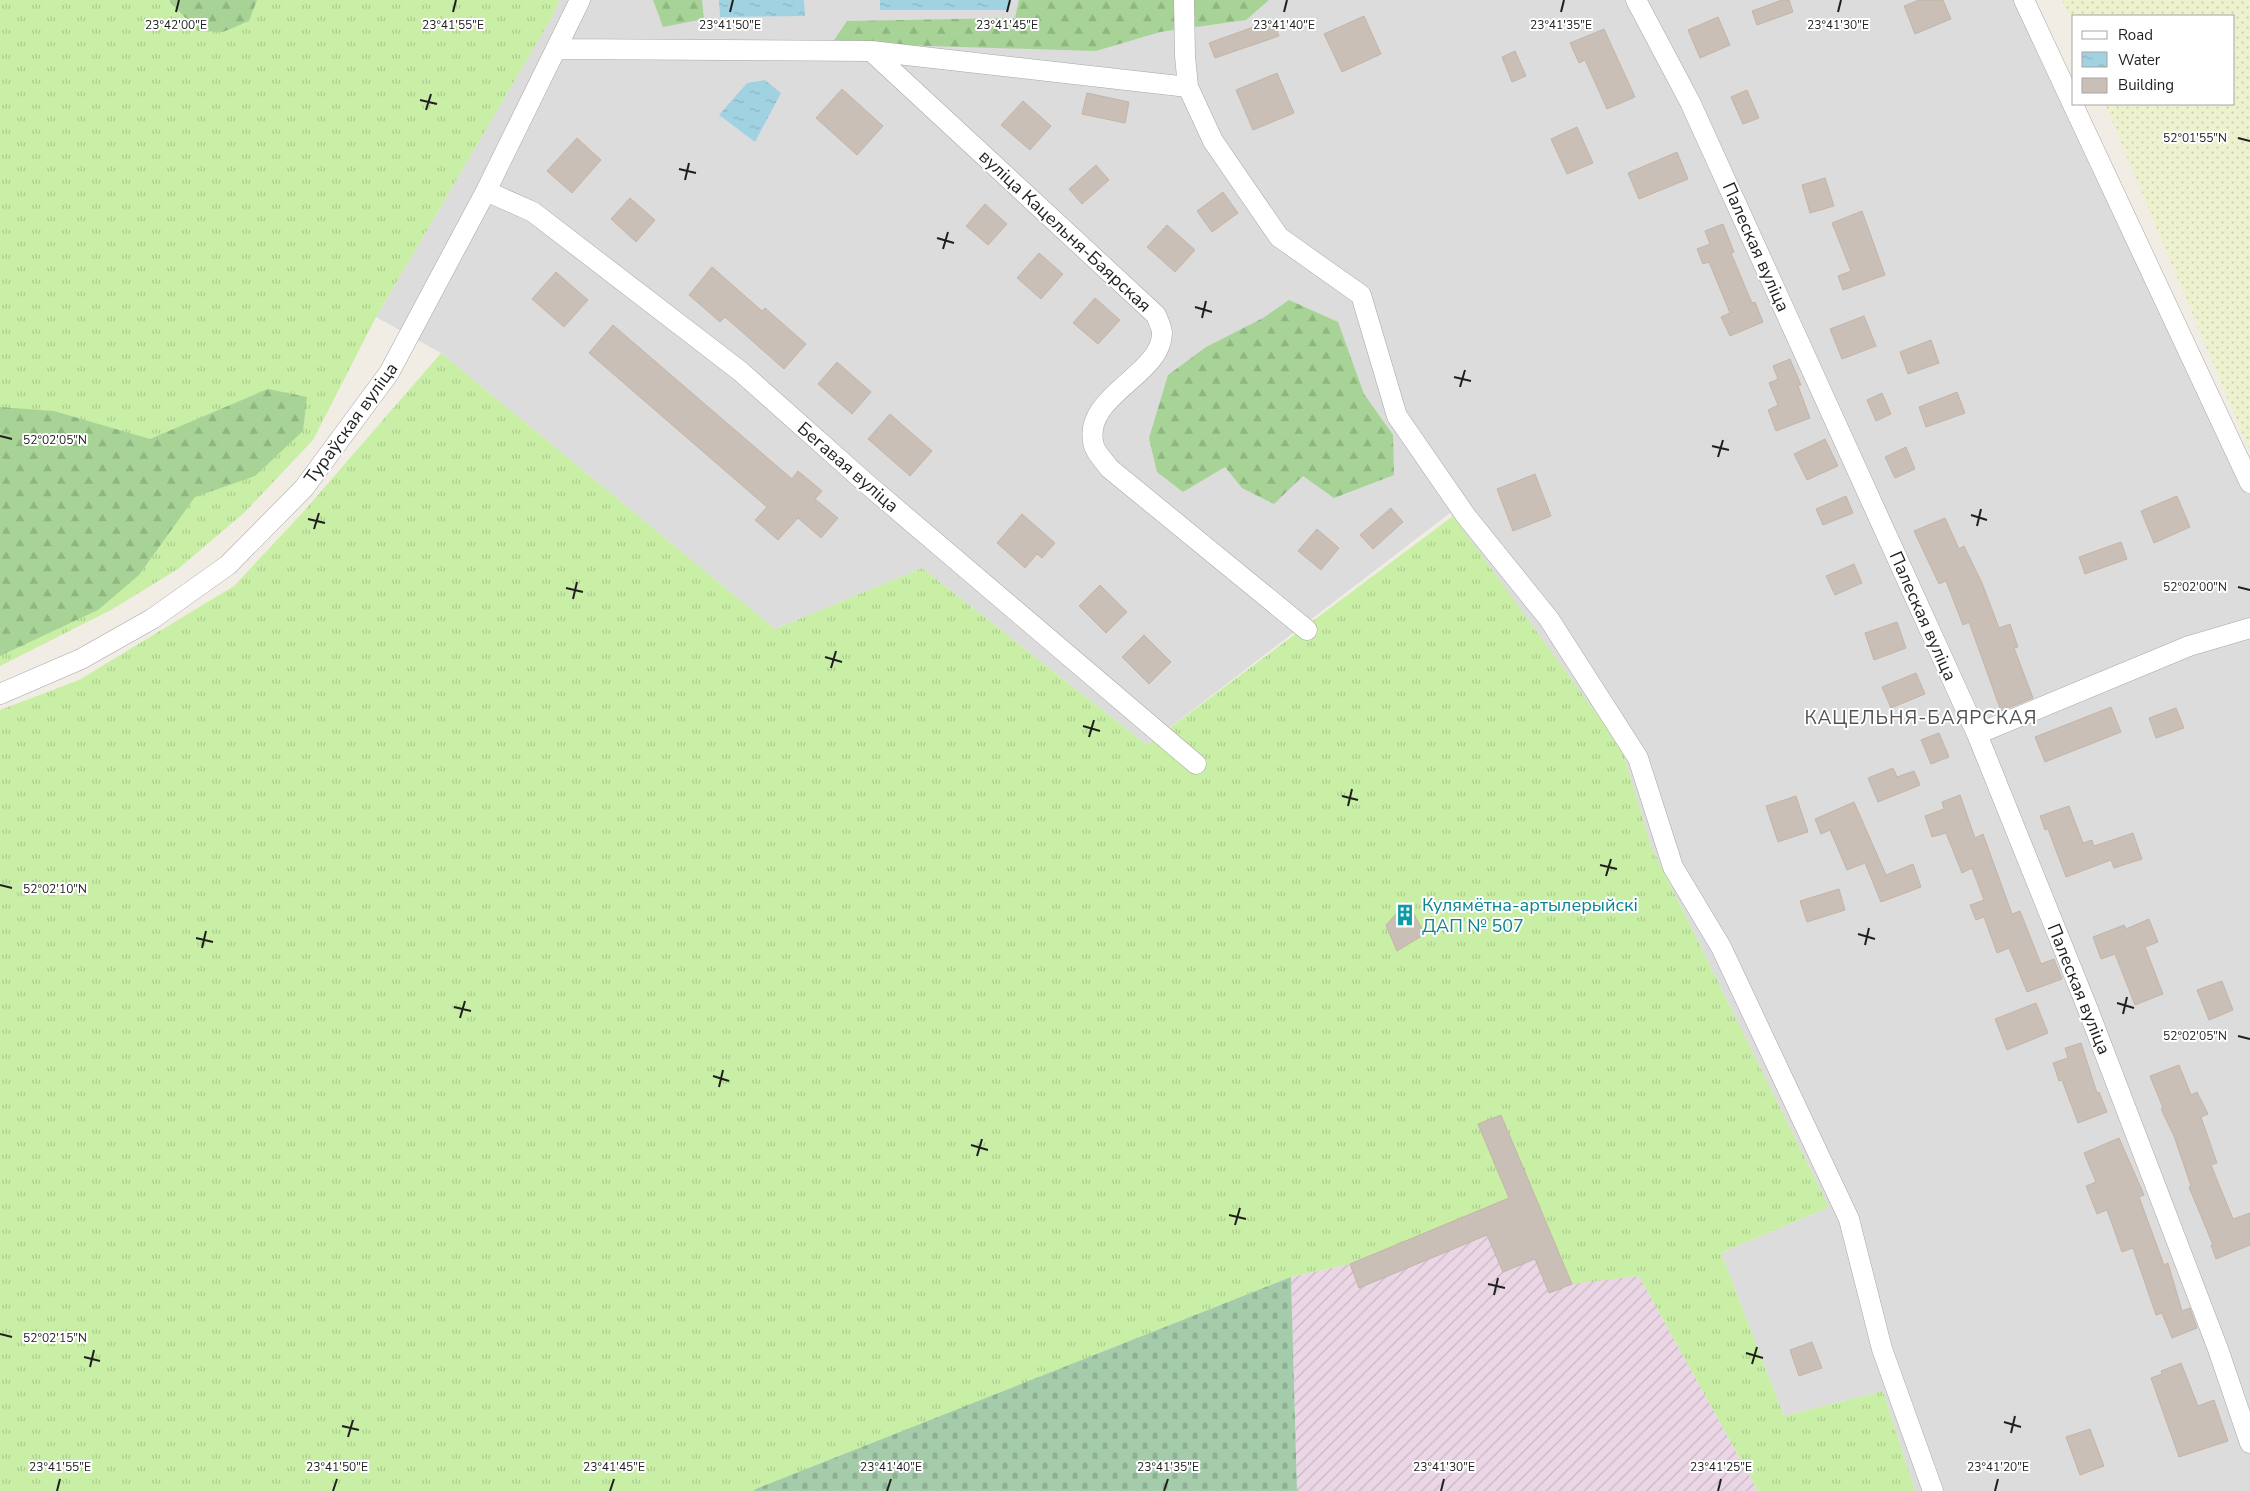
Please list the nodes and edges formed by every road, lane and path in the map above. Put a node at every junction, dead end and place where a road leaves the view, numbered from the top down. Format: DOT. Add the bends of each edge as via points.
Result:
graph roads {
  1 [pos="580,0"];
  2 [pos="1184,0"];
  3 [pos="1636,0"];
  4 [pos="2024,0"];
  5 [pos="557,49"];
  6 [pos="871,51"];
  7 [pos="1188,86"];
  8 [pos="2072,102"];
  9 [pos="2073,105"];
  10 [pos="486,190"];
  11 [pos="2250,482"];
  12 [pos="2250,628"];
  13 [pos="1307,630"];
  14 [pos="0,694"];
  15 [pos="1977,734"];
  16 [pos="1196,764"];
  17 [pos="2250,1443"];
  18 [pos="1933,1491"];
  1 -- 5 [label="street, Тураўская вуліца"];
  2 -- 7 [label="street"];
  3 -- 15 [label="street, Палеская вуліца" via="1690,102"];
  4 -- 8 [label="street"];
  5 -- 6 [label="street"];
  5 -- 10 [label="street, Тураўская вуліца"];
  6 -- 7 [label="street"];
  6 -- 13 [label="street, вуліца Кацельня-Баярская" via="1156,315 1162,332 1158,351 1100,409 1093,429 1094,447 1109,468"];
  7 -- 18 [label="street" via="1213,141 1278,238 1361,294 1397,416 1466,516 1549,619 1638,758 1674,867 1720,947 1849,1219 1882,1349"];
  9 -- 11 [label="street"];
  10 -- 14 [label="street, Тураўская вуліца" via="390,373 304,488 228,565 152,619 81,659"];
  10 -- 16 [label="street, Бегавая вуліца" via="533,212 740,371"];
  12 -- 15 [label="street" via="2188,646"];
  15 -- 17 [label="street, Палеская вуліца" via="2087,1007 2218,1348"];
}
